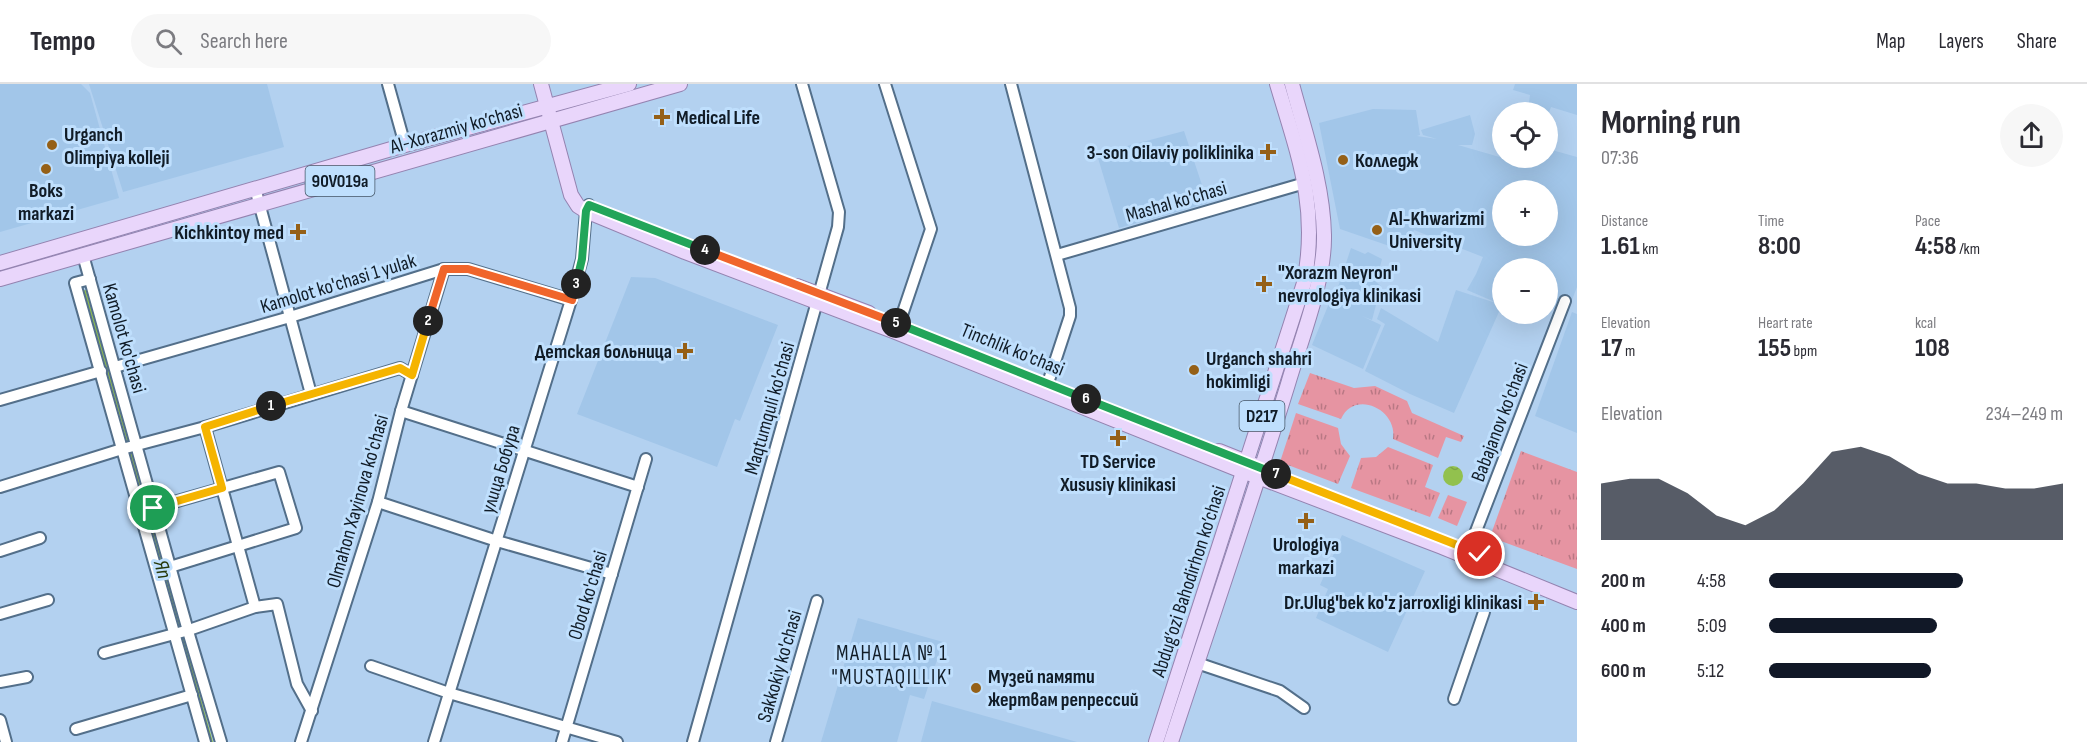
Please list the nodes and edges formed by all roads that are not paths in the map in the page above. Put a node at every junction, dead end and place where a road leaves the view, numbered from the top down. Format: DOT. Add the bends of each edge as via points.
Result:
graph roads {
  1 [pos="388,84"];
  2 [pos="541,84"];
  3 [pos="548,84"];
  4 [pos="629,84"];
  5 [pos="680,84"];
  6 [pos="802,84"];
  7 [pos="885,84"];
  8 [pos="1011,84"];
  9 [pos="1277,84"];
  10 [pos="1292,84"];
  11 [pos="550,105"];
  12 [pos="554,120"];
  13 [pos="1301,141"];
  14 [pos="405,145"];
  15 [pos="1305,183"];
  16 [pos="255,188"];
  17 [pos="258,204"];
  18 [pos="587,208"];
  19 [pos="83,255"];
  20 [pos="1057,255"];
  21 [pos="0,263"];
  22 [pos="444,269"];
  23 [pos="0,279"];
  24 [pos="90,279"];
  25 [pos="818,299"];
  26 [pos="572,300"];
  27 [pos="1565,301"];
  28 [pos="290,316"];
  29 [pos="899,324"];
  30 [pos="115,367"];
  31 [pos="101,371"];
  32 [pos="412,375"];
  33 [pos="1047,388"];
  34 [pos="311,394"];
  35 [pos="0,400"];
  36 [pos="401,411"];
  37 [pos="205,427"];
  38 [pos="136,445"];
  39 [pos="122,449"];
  40 [pos="525,450"];
  41 [pos="646,459"];
  42 [pos="1246,466"];
  43 [pos="1260,472"];
  44 [pos="0,487"];
  45 [pos="638,487"];
  46 [pos="222,488"];
  47 [pos="378,502"];
  48 [pos="153,508"];
  49 [pos="40,538"];
  50 [pos="496,541"];
  51 [pos="238,546"];
  52 [pos="0,551"];
  53 [pos="1467,554"];
  54 [pos="170,567"];
  55 [pos="612,574"];
  56 [pos="1577,593"];
  57 [pos="48,600"];
  58 [pos="817,601"];
  59 [pos="1577,602"];
  60 [pos="255,608"];
  61 [pos="1484,612"];
  62 [pos="0,614"];
  63 [pos="189,630"];
  64 [pos="175,633"];
  65 [pos="104,653"];
  66 [pos="1197,663"];
  67 [pos="371,666"];
  68 [pos="27,677"];
  69 [pos="0,682"];
  70 [pos="449,693"];
  71 [pos="192,695"];
  72 [pos="1454,699"];
  73 [pos="1304,708"];
  74 [pos="312,711"];
  75 [pos="0,720"];
  76 [pos="566,727"];
  77 [pos="76,729"];
  78 [pos="6,742"];
  79 [pos="205,742"];
  80 [pos="221,742"];
  81 [pos="301,742"];
  82 [pos="434,742"];
  83 [pos="562,742"];
  84 [pos="617,742"];
  85 [pos="693,742"];
  86 [pos="776,742"];
  87 [pos="1156,742"];
  88 [pos="1171,742"];
  1 -- 14 [label="street"];
  2 -- 11 [label="main road"];
  3 -- 11 [label="main road"];
  4 -- 11 [label="main road, Al-Xorazmiy ko’chasi / 90V019a"];
  5 -- 12 [label="main road, Al-Xorazmiy ko’chasi / 90V019a"];
  6 -- 25 [label="street, Maqtumquli ko'chasi" via="839,216"];
  7 -- 29 [label="street" via="931,230"];
  8 -- 20 [label="street"];
  9 -- 13 [label="main road, Abdug’ozi Bahodirhon ko’chasi / D217"];
  10 -- 13 [label="main road, Abdug’ozi Bahodirhon ko’chasi / D217"];
  11 -- 12 [label="main road"];
  11 -- 14 [label="main road, Al-Xorazmiy ko’chasi / 90V019a"];
  12 -- 17 [label="main road, Al-Xorazmiy ko’chasi / 90V019a"];
  12 -- 18 [label="main road" via="571,195 578,206"];
  13 -- 15 [label="main road, Abdug’ozi Bahodirhon ko’chasi / D217"];
  13 -- 43 [label="main road, Abdug’ozi Bahodirhon ko’chasi / D217" via="1322,207 1322,258 1318,286"];
  14 -- 16 [label="main road, Al-Xorazmiy ko’chasi / 90V019a"];
  15 -- 20 [label="street, Mashal ko'chasi"];
  15 -- 42 [label="main road, Abdug’ozi Bahodirhon ko’chasi / D217" via="1311,235 1304,283"];
  16 -- 17 [label="street"];
  16 -- 21 [label="main road, Al-Xorazmiy ko’chasi / 90V019a"];
  17 -- 19 [label="main road, Al-Xorazmiy ko’chasi / 90V019a"];
  17 -- 28 [label="street"];
  18 -- 25 [label="main road, Tinchlik ko'chasi"];
  18 -- 26 [label="street, улица Бобура" via="582,259"];
  19 -- 23 [label="main road, Al-Xorazmiy ko’chasi / 90V019a"];
  19 -- 24 [label="street"];
  20 -- 33 [label="street" via="1070,316"];
  22 -- 26 [label="street, Kamolot ko'chasi 1 yulak" via="468,269"];
  22 -- 28 [label="street, Kamolot ko'chasi 1 yulak"];
  22 -- 32 [label="street, Olmahon Xayinova ko'chasi"];
  24 -- 30 [label="street, Kamolot ko'chasi"];
  24 -- 31 [label="street, Kamolot ko'chasi" via="75,283"];
  25 -- 29 [label="main road, Tinchlik ko'chasi"];
  25 -- 33 [label="main road, Tinchlik ko'chasi"];
  25 -- 85 [label="street, Maqtumquli ko'chasi"];
  26 -- 40 [label="street, улица Бобура"];
  27 -- 53 [label="street, Babajanov ko'chasi"];
  28 -- 30 [label="street, Kamolot ko'chasi 1 yulak"];
  28 -- 34 [label="street"];
  29 -- 33 [label="main road, Tinchlik ko'chasi"];
  30 -- 38 [label="street, Kamolot ko'chasi"];
  31 -- 35 [label="street"];
  31 -- 39 [label="street, Kamolot ko'chasi"];
  32 -- 34 [label="street" via="400,368"];
  32 -- 36 [label="street, Olmahon Xayinova ko'chasi"];
  33 -- 42 [label="main road, Tinchlik ko'chasi"];
  34 -- 37 [label="street"];
  36 -- 40 [label="street"];
  36 -- 47 [label="street, Olmahon Xayinova ko'chasi"];
  37 -- 38 [label="street"];
  37 -- 46 [label="street"];
  38 -- 39 [label="street"];
  38 -- 48 [label="street, Kamolot ko'chasi"];
  39 -- 44 [label="street"];
  39 -- 64 [label="street, Kamolot ko'chasi"];
  40 -- 45 [label="street"];
  40 -- 50 [label="street, улица Бобура"];
  41 -- 45 [label="street, Obod ko'chasi"];
  42 -- 43 [label="main road, Tinchlik ko'chasi"];
  42 -- 87 [label="main road, Abdug’ozi Bahodirhon ko’chasi / D217"];
  43 -- 53 [label="main road, Tinchlik ko'chasi"];
  43 -- 66 [label="main road, Abdug’ozi Bahodirhon ko’chasi / D217"];
  45 -- 55 [label="street, Obod ko'chasi"];
  46 -- 48 [label="street"];
  46 -- 51 [label="street"];
  46 -- 51 [label="street" via="279,472 296,528"];
  47 -- 50 [label="street"];
  47 -- 74 [label="street, Olmahon Xayinova ko'chasi"];
  48 -- 54 [label="street, Kamolot ko'chasi"];
  49 -- 52 [label="street"];
  50 -- 55 [label="street"];
  50 -- 70 [label="street, улица Бобура"];
  51 -- 54 [label="street"];
  51 -- 60 [label="street"];
  53 -- 56 [label="main road, Tinchlik ko'chasi"];
  53 -- 59 [label="main road, Tinchlik ko'chasi"];
  54 -- 63 [label="street, Kamolot ko'chasi"];
  55 -- 76 [label="street, Obod ko'chasi"];
  57 -- 62 [label="street"];
  58 -- 86 [label="street, Sakkokiy ko'chasi"];
  60 -- 63 [label="street"];
  60 -- 74 [label="street" via="277,604 297,684"];
  61 -- 72 [label="street"];
  63 -- 64 [label="street"];
  63 -- 80 [label="street, Kamolot ko'chasi"];
  64 -- 65 [label="street"];
  64 -- 71 [label="street, Kamolot ko'chasi"];
  66 -- 73 [label="street" via="1280,691"];
  66 -- 88 [label="main road, Abdug’ozi Bahodirhon ko’chasi / D217"];
  67 -- 70 [label="street"];
  68 -- 69 [label="street"];
  70 -- 76 [label="street"];
  70 -- 82 [label="street, улица Бобура"];
  71 -- 77 [label="street"];
  71 -- 79 [label="street, Kamolot ko'chasi"];
  74 -- 81 [label="street, Olmahon Xayinova ko'chasi"];
  75 -- 78 [label="street"];
  76 -- 83 [label="street, Obod ko'chasi"];
  76 -- 84 [label="street"];
}
